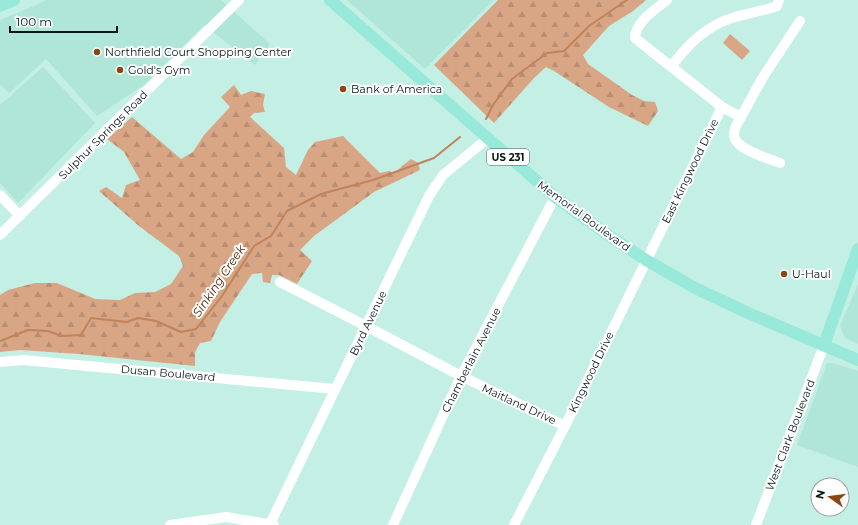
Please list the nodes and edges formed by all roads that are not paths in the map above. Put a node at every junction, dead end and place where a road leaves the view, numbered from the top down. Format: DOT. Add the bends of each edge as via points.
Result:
graph roads {
  1 [pos="14,0"];
  2 [pos="239,0"];
  3 [pos="330,0"];
  4 [pos="667,0"];
  5 [pos="779,0"];
  6 [pos="0,6"];
  7 [pos="800,21"];
  8 [pos="671,67"];
  9 [pos="722,107"];
  10 [pos="741,117"];
  11 [pos="487,139"];
  12 [pos="780,163"];
  13 [pos="0,195"];
  14 [pos="555,197"];
  15 [pos="20,216"];
  16 [pos="0,236"];
  17 [pos="858,250"];
  18 [pos="646,260"];
  19 [pos="280,282"];
  20 [pos="366,326"];
  21 [pos="824,345"];
  22 [pos="858,360"];
  23 [pos="0,362"];
  24 [pos="461,376"];
  25 [pos="335,389"];
  26 [pos="565,426"];
  27 [pos="272,524"];
  28 [pos="170,525"];
  29 [pos="393,525"];
  30 [pos="514,525"];
  31 [pos="756,525"];
  1 -- 6 [label="main road"];
  2 -- 15 [label="street, Sulphur Springs Road"];
  3 -- 11 [label="main road, Memorial Boulevard / US 231"];
  4 -- 8 [label="street, East Kingwood Drive" via="644,20 635,32 635,38"];
  5 -- 8 [label="street" via="777,6 734,17 710,27 683,50"];
  7 -- 10 [label="street" via="763,77"];
  8 -- 9 [label="street, East Kingwood Drive"];
  9 -- 10 [label="street"];
  9 -- 18 [label="street, East Kingwood Drive"];
  10 -- 12 [label="street" via="734,135 736,142"];
  11 -- 14 [label="main road, Memorial Boulevard / US 231"];
  11 -- 20 [label="street, Byrd Avenue" via="443,175 429,196"];
  13 -- 15 [label="street"];
  14 -- 18 [label="main road, Memorial Boulevard / US 231"];
  14 -- 24 [label="street, Chamberlain Avenue"];
  15 -- 16 [label="street, Sulphur Springs Road"];
  17 -- 21 [label="main road"];
  18 -- 21 [label="main road, Memorial Boulevard / US 231" via="714,297"];
  18 -- 26 [label="street, Kingwood Drive"];
  19 -- 20 [label="street, Maitland Drive"];
  20 -- 24 [label="street, Maitland Drive"];
  20 -- 25 [label="street, Byrd Avenue"];
  21 -- 22 [label="main road, Memorial Boulevard / US 231"];
  21 -- 31 [label="street, West Clark Boulevard"];
  23 -- 25 [label="street, Dusan Boulevard" via="23,360"];
  24 -- 26 [label="street, Maitland Drive"];
  24 -- 29 [label="street, Chamberlain Avenue"];
  25 -- 27 [label="street, Byrd Avenue"];
  26 -- 30 [label="street, Kingwood Drive"];
  27 -- 28 [label="street" via="226,517"];
}
